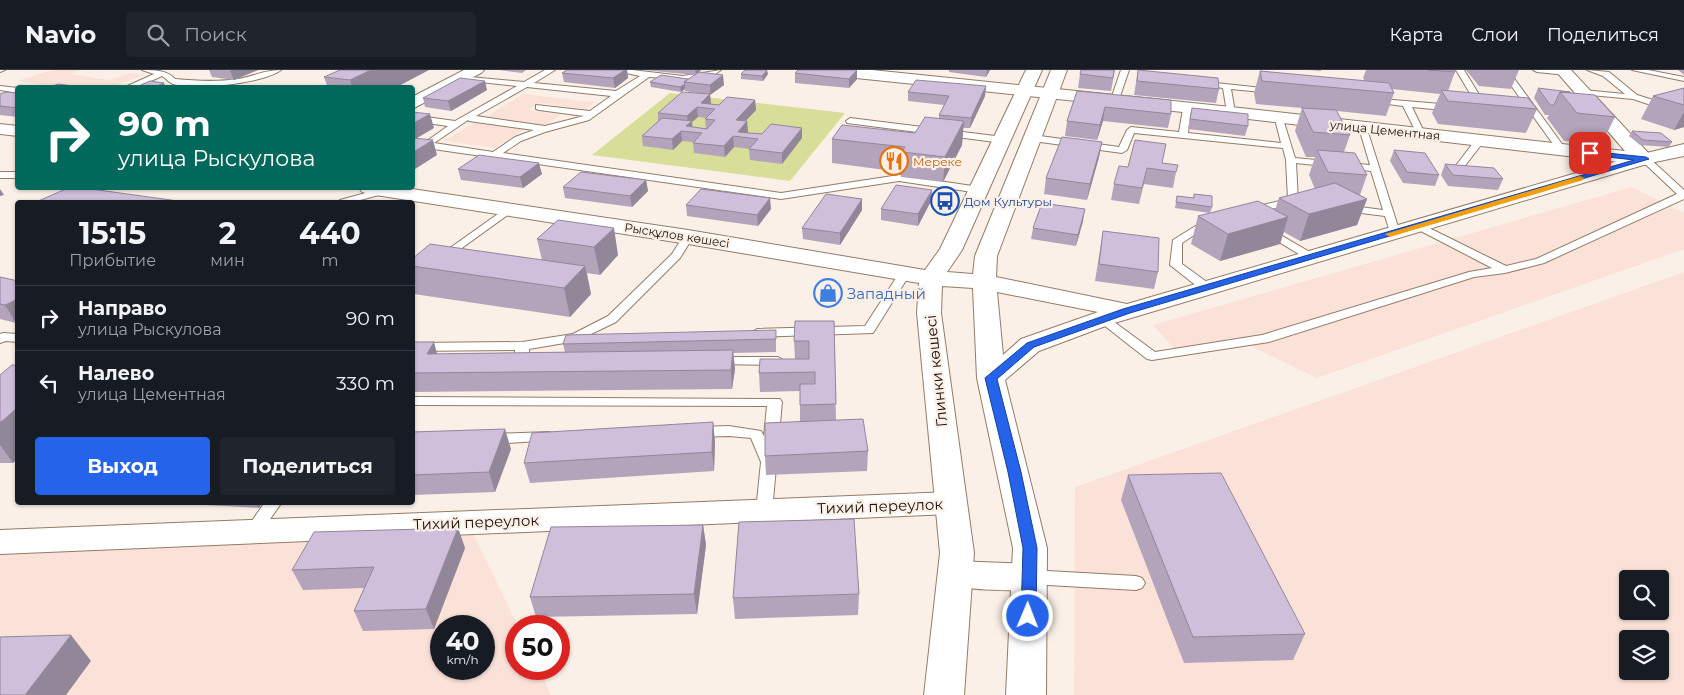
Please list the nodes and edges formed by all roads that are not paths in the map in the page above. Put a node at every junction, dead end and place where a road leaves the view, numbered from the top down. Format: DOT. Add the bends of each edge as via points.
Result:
graph roads {
  1 [pos="146,70"];
  2 [pos="277,70"];
  3 [pos="476,70"];
  4 [pos="551,70"];
  5 [pos="616,70"];
  6 [pos="717,70"];
  7 [pos="827,70"];
  8 [pos="1034,70"];
  9 [pos="1060,70"];
  10 [pos="1125,70"];
  11 [pos="1460,70"];
  12 [pos="1504,70"];
  13 [pos="1537,70"];
  14 [pos="1591,70"];
  15 [pos="1636,70"];
  16 [pos="1564,71"];
  17 [pos="162,74"];
  18 [pos="649,74"];
  19 [pos="462,78"];
  20 [pos="1684,79"];
  21 [pos="194,84"];
  22 [pos="1207,84"];
  23 [pos="134,85"];
  24 [pos="522,85"];
  25 [pos="1227,86"];
  26 [pos="0,88"];
  27 [pos="1518,89"];
  28 [pos="1528,90"];
  29 [pos="15,91"];
  30 [pos="1025,91"];
  31 [pos="1279,91"];
  32 [pos="15,93"];
  33 [pos="618,94"];
  34 [pos="1049,94"];
  35 [pos="1581,94"];
  36 [pos="1634,97"];
  37 [pos="0,99"];
  38 [pos="1367,100"];
  39 [pos="415,102"];
  40 [pos="1114,102"];
  41 [pos="1684,102"];
  42 [pos="1406,104"];
  43 [pos="540,107"];
  44 [pos="1187,109"];
  45 [pos="1470,109"];
  46 [pos="1494,110"];
  47 [pos="1231,112"];
  48 [pos="1520,113"];
  49 [pos="592,114"];
  50 [pos="1537,115"];
  51 [pos="415,118"];
  52 [pos="469,118"];
  53 [pos="1279,119"];
  54 [pos="850,121"];
  55 [pos="456,124"];
  56 [pos="1363,128"];
  57 [pos="545,129"];
  58 [pos="1421,134"];
  59 [pos="1183,136"];
  60 [pos="1033,138"];
  61 [pos="1003,140"];
  62 [pos="1480,140"];
  63 [pos="1288,146"];
  64 [pos="1559,146"];
  65 [pos="1684,150"];
  66 [pos="495,155"];
  67 [pos="1646,159"];
  68 [pos="1291,160"];
  69 [pos="1376,169"];
  70 [pos="1457,170"];
  71 [pos="15,175"];
  72 [pos="0,176"];
  73 [pos="375,190"];
  74 [pos="385,190"];
  75 [pos="979,190"];
  76 [pos="1684,195"];
  77 [pos="349,200"];
  78 [pos="1331,206"];
  79 [pos="509,209"];
  80 [pos="1221,217"];
  81 [pos="1392,223"];
  82 [pos="1419,226"];
  83 [pos="688,237"];
  84 [pos="1311,257"];
  85 [pos="1505,270"];
  86 [pos="918,276"];
  87 [pos="415,279"];
  88 [pos="984,282"];
  89 [pos="1207,288"];
  90 [pos="1127,311"];
  91 [pos="1102,319"];
  92 [pos="743,333"];
  93 [pos="578,336"];
  94 [pos="607,336"];
  95 [pos="1,337"];
  96 [pos="15,338"];
  97 [pos="522,346"];
  98 [pos="415,347"];
  99 [pos="706,361"];
  100 [pos="783,361"];
  101 [pos="531,362"];
  102 [pos="991,378"];
  103 [pos="415,401"];
  104 [pos="679,432"];
  105 [pos="561,437"];
  106 [pos="472,440"];
  107 [pos="769,462"];
  108 [pos="951,503"];
  109 [pos="272,505"];
  110 [pos="764,511"];
  111 [pos="253,531"];
  112 [pos="0,542"];
  113 [pos="955,574"];
  114 [pos="1029,576"];
  115 [pos="1136,583"];
  116 [pos="944,695"];
  117 [pos="1026,695"];
  1 -- 17 [label="lane"];
  2 -- 21 [label="lane" via="256,79"];
  3 -- 19 [label="street"];
  4 -- 24 [label="lane"];
  5 -- 18 [label="lane"];
  6 -- 18 [label="lane" via="710,76 692,79"];
  7 -- 30 [label="street, улица Цементная"];
  8 -- 30 [label="street"];
  9 -- 34 [label="street"];
  10 -- 40 [label="lane"];
  11 -- 45 [label="lane" via="1482,106"];
  12 -- 27 [label="lane"];
  13 -- 16 [label="lane"];
  14 -- 36 [label="lane" via="1606,74"];
  15 -- 20 [label="lane"];
  16 -- 35 [label="street"];
  17 -- 21 [label="lane" via="173,81"];
  17 -- 23 [label="lane"];
  18 -- 33 [label="lane"];
  19 -- 24 [label="lane"];
  19 -- 39 [label="street"];
  22 -- 25 [label="lane"];
  24 -- 33 [label="lane"];
  24 -- 52 [label="lane"];
  25 -- 31 [label="lane" via="1269,87"];
  25 -- 47 [label="lane"];
  26 -- 29 [label="lane"];
  27 -- 28 [label="lane"];
  27 -- 50 [label="lane"];
  30 -- 34 [label="street, улица Цементная"];
  30 -- 61 [label="street"];
  32 -- 37 [label="lane"];
  33 -- 49 [label="lane"];
  34 -- 40 [label="street, улица Цементная"];
  34 -- 60 [label="street"];
  35 -- 36 [label="lane"];
  35 -- 67 [label="street"];
  36 -- 41 [label="lane" via="1663,106"];
  38 -- 42 [label="lane"];
  40 -- 44 [label="street, улица Цементная"];
  42 -- 45 [label="lane"];
  42 -- 58 [label="lane"];
  43 -- 49 [label="lane"];
  44 -- 47 [label="street, улица Цементная"];
  44 -- 59 [label="lane"];
  45 -- 46 [label="lane"];
  47 -- 53 [label="street, улица Цементная"];
  48 -- 50 [label="lane"];
  49 -- 57 [label="lane"];
  50 -- 64 [label="lane"];
  51 -- 55 [label="lane"];
  52 -- 55 [label="lane"];
  52 -- 57 [label="lane"];
  53 -- 56 [label="street, улица Цементная"];
  53 -- 63 [label="lane"];
  54 -- 61 [label="lane"];
  55 -- 66 [label="lane" via="426,145"];
  56 -- 58 [label="street, улица Цементная"];
  56 -- 69 [label="lane"];
  57 -- 66 [label="lane" via="518,139"];
  58 -- 62 [label="street, улица Цементная"];
  59 -- 60 [label="lane" via="1131,130 1122,150"];
  59 -- 63 [label="lane"];
  60 -- 88 [label="street" via="986,256"];
  61 -- 75 [label="street"];
  62 -- 67 [label="street, улица Цементная"];
  62 -- 70 [label="lane"];
  63 -- 68 [label="lane"];
  65 -- 67 [label="street"];
  66 -- 75 [label="lane" via="781,196 899,178"];
  67 -- 76 [label="lane"];
  67 -- 82 [label="street"];
  68 -- 69 [label="lane"];
  68 -- 84 [label="lane" via="1297,202 1239,213"];
  69 -- 81 [label="lane"];
  71 -- 72 [label="lane"];
  73 -- 77 [label="lane"];
  74 -- 79 [label="street, Рысқұлов көшесі"];
  75 -- 86 [label="street" via="951,250"];
  76 -- 85 [label="lane" via="1540,261"];
  78 -- 81 [label="lane"];
  79 -- 83 [label="street, Рысқұлов көшесі"];
  79 -- 87 [label="lane"];
  80 -- 89 [label="lane" via="1176,242 1176,265"];
  81 -- 82 [label="street"];
  81 -- 84 [label="street"];
  82 -- 85 [label="lane"];
  83 -- 86 [label="street, Рысқұлов көшесі"];
  83 -- 93 [label="lane" via="676,256 612,319"];
  84 -- 89 [label="street"];
  85 -- 91 [label="lane" via="1473,274 1264,340 1152,356"];
  86 -- 88 [label="street, Рысқұлов көшесі"];
  86 -- 92 [label="lane" via="869,330"];
  86 -- 108 [label="street, Глинки көшесі" via="929,313"];
  88 -- 90 [label="street, Рысқұлов көшесі"];
  88 -- 102 [label="street"];
  89 -- 90 [label="street"];
  90 -- 91 [label="street"];
  91 -- 102 [label="street" via="1030,345"];
  93 -- 94 [label="lane"];
  93 -- 97 [label="lane"];
  95 -- 96 [label="lane"];
  97 -- 98 [label="lane"];
  97 -- 101 [label="lane" via="521,362"];
  99 -- 100 [label="lane"];
  102 -- 114 [label="street" via="1030,548"];
  103 -- 107 [label="lane" via="775,402"];
  104 -- 107 [label="lane" via="756,434"];
  105 -- 106 [label="lane"];
  107 -- 110 [label="lane"];
  108 -- 110 [label="street, Тихий переулок"];
  108 -- 113 [label="street, Глинки көшесі" via="957,553"];
  109 -- 111 [label="lane"];
  110 -- 111 [label="street, Тихий переулок"];
  111 -- 112 [label="street, Тихий переулок"];
  113 -- 114 [label="street"];
  113 -- 116 [label="street, Глинки көшесі"];
  114 -- 115 [label="lane"];
  114 -- 117 [label="street"];
}
